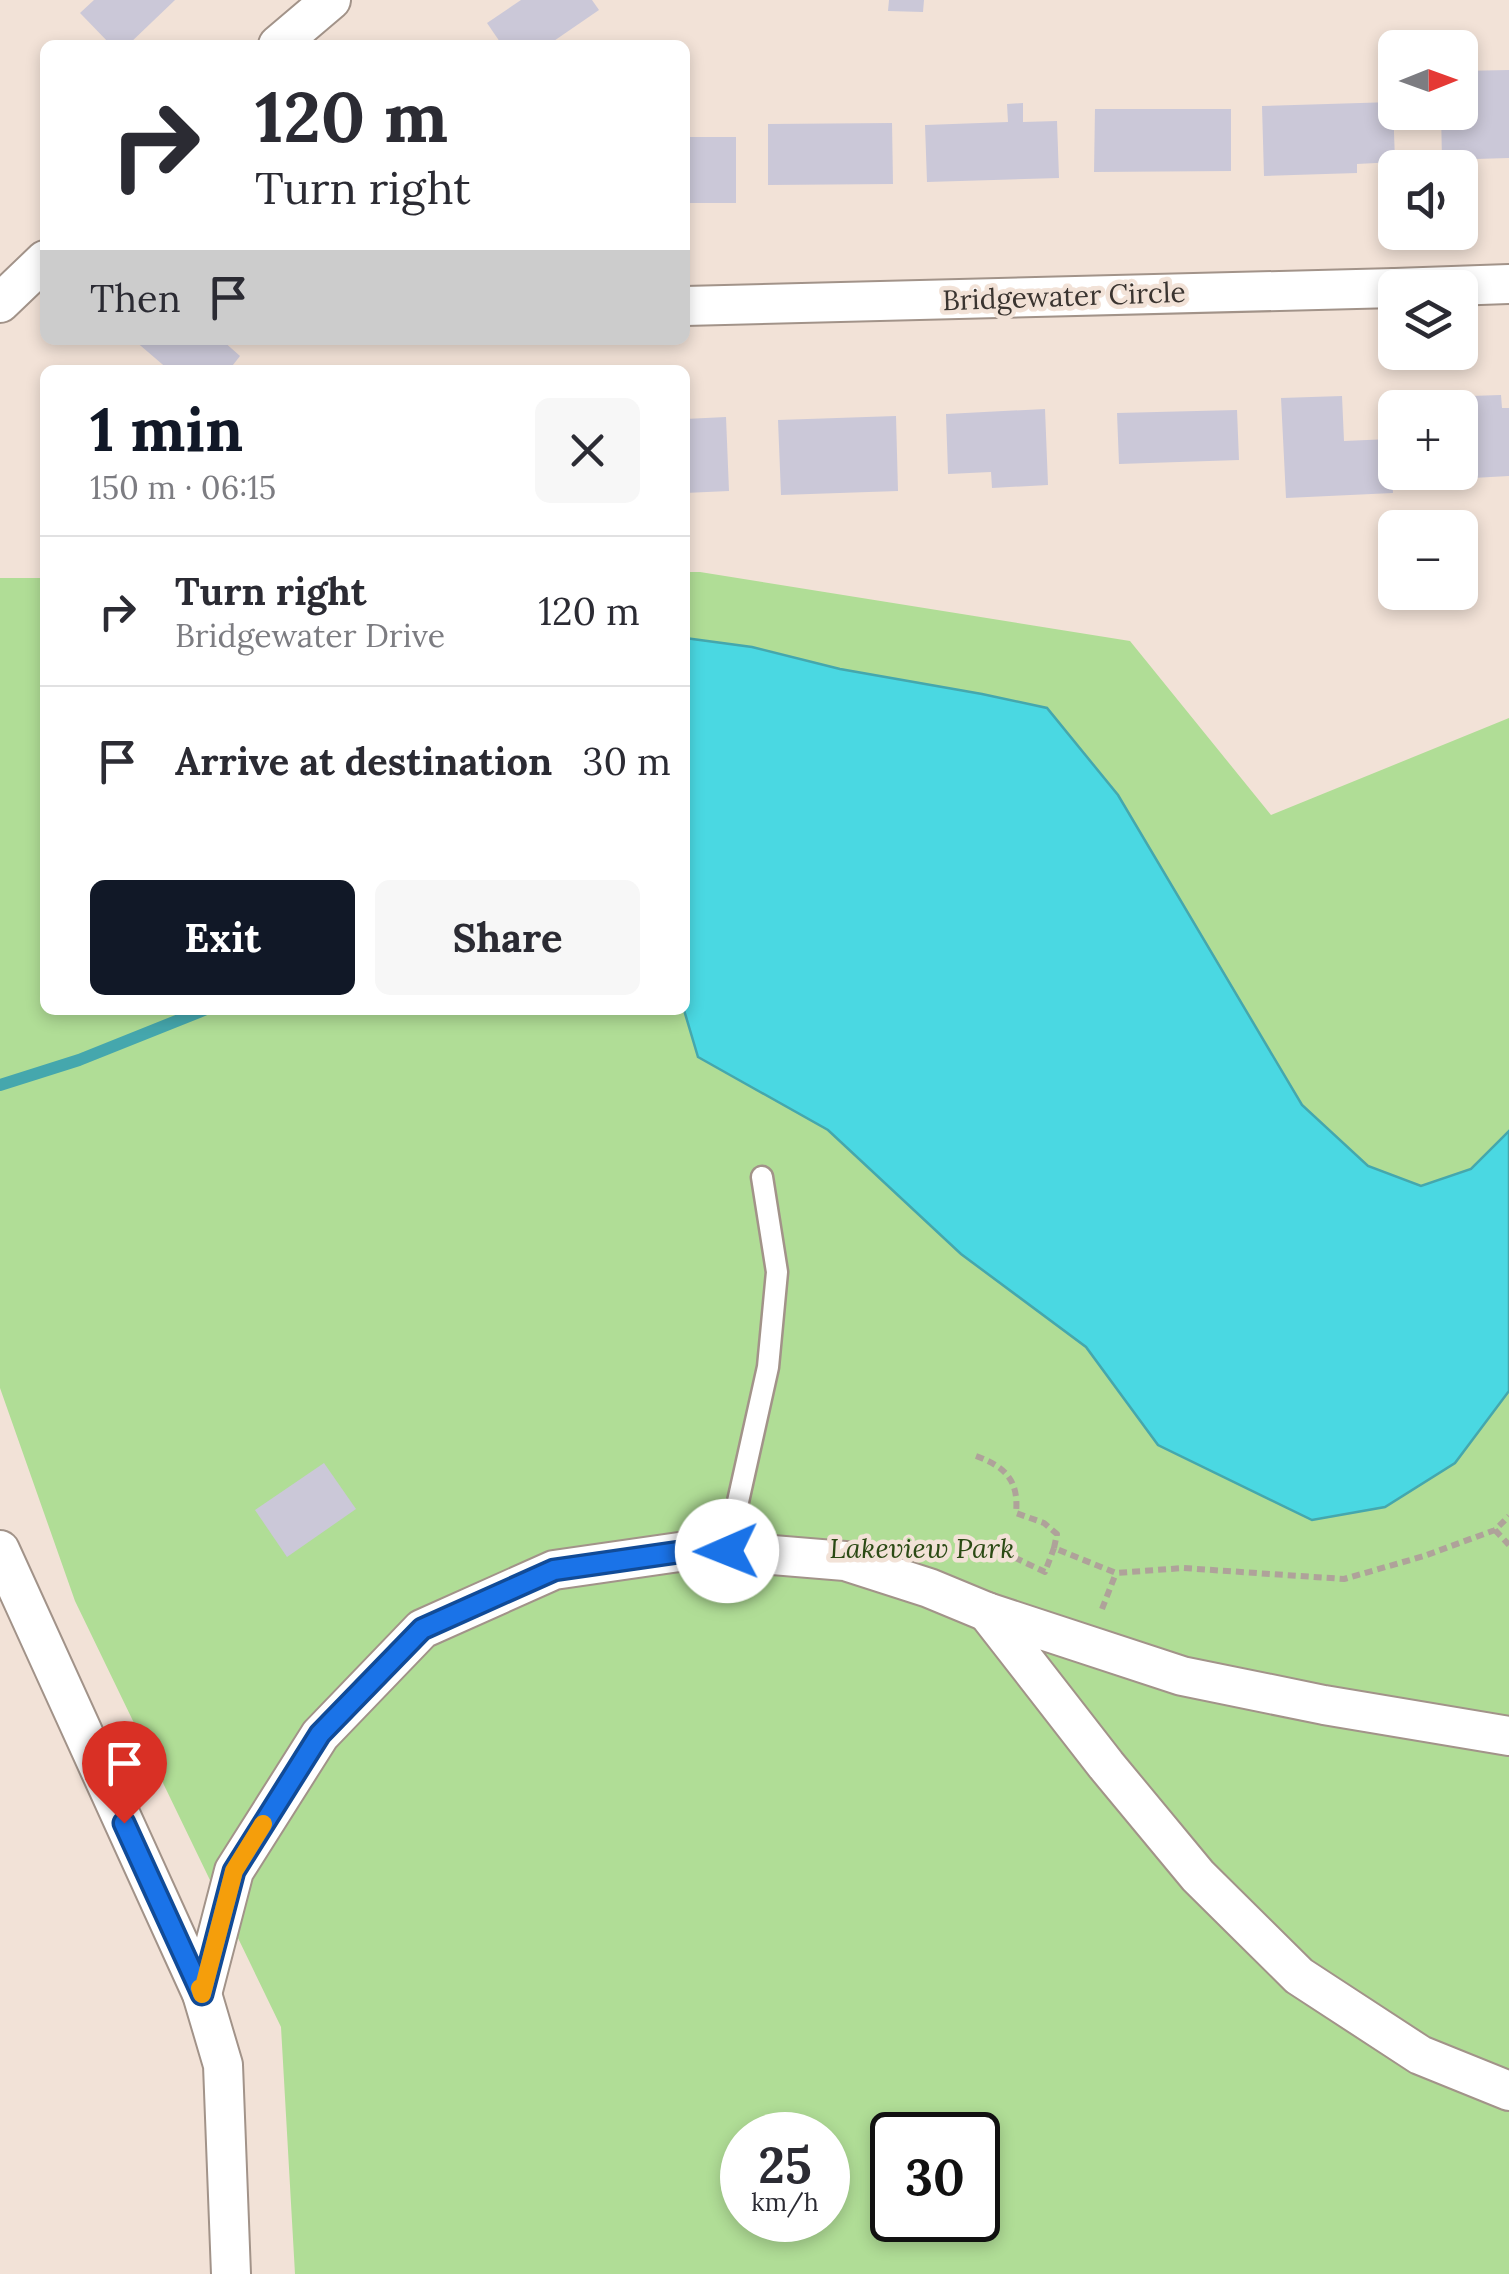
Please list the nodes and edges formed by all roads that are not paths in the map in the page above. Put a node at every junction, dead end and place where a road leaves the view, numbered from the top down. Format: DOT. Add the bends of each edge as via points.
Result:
graph roads {
  1 [pos="331,0"];
  2 [pos="284,40"];
  3 [pos="40,265"];
  4 [pos="1509,284"];
  5 [pos="1478,285"];
  6 [pos="1378,288"];
  7 [pos="0,303"];
  8 [pos="690,306"];
  9 [pos="762,1177"];
  10 [pos="0,1550"];
  11 [pos="727,1551"];
  12 [pos="987,1612"];
  13 [pos="1509,1736"];
  14 [pos="202,1994"];
  15 [pos="1509,2091"];
  16 [pos="231,2274"];
  1 -- 2 [label="street"];
  3 -- 7 [label="street"];
  4 -- 5 [label="street, Bridgewater Circle"];
  6 -- 8 [label="street, Bridgewater Circle"];
  9 -- 11 [label="lane" via="777,1272 774,1310 768,1367"];
  10 -- 14 [label="street"];
  11 -- 12 [label="street" via="845,1561"];
  11 -- 14 [label="street" via="554,1570 422,1629 320,1734 234,1871"];
  12 -- 13 [label="street" via="1182,1676"];
  12 -- 15 [label="street" via="1198,1876 1299,1976 1420,2055"];
  14 -- 16 [label="street" via="222,2065"];
}
